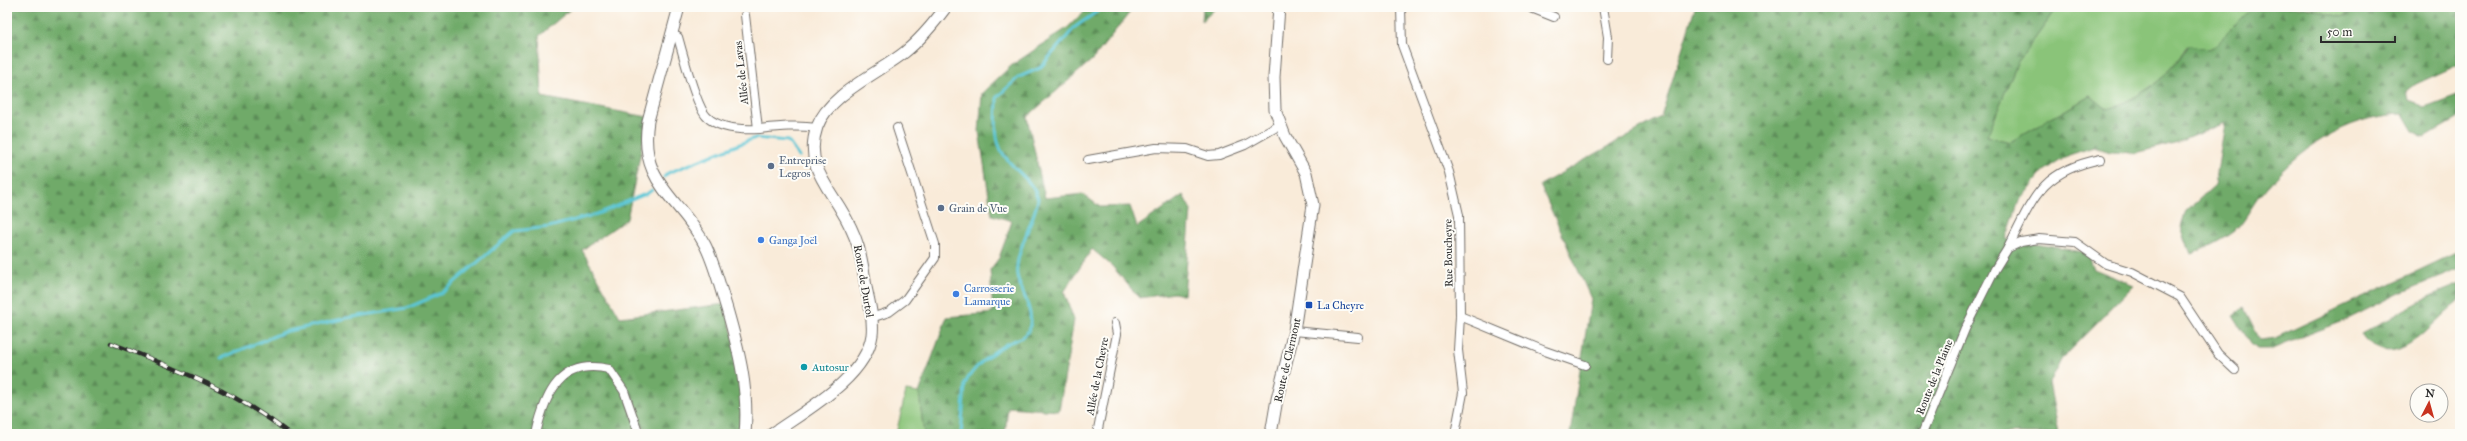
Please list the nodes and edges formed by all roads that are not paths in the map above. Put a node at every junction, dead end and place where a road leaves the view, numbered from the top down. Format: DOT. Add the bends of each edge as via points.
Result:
graph roads {
  1 [pos="946,7"];
  2 [pos="1279,7"];
  3 [pos="1401,7"];
  4 [pos="1529,7"];
  5 [pos="1603,7"];
  6 [pos="676,10"];
  7 [pos="745,15"];
  8 [pos="1554,17"];
  9 [pos="672,34"];
  10 [pos="1607,59"];
  11 [pos="1280,125"];
  12 [pos="817,128"];
  13 [pos="897,128"];
  14 [pos="758,129"];
  15 [pos="2101,159"];
  16 [pos="1088,160"];
  17 [pos="2008,248"];
  18 [pos="1460,316"];
  19 [pos="872,318"];
  20 [pos="1115,323"];
  21 [pos="1294,331"];
  22 [pos="1358,337"];
  23 [pos="1585,364"];
  24 [pos="2235,370"];
  25 [pos="536,434"];
  26 [pos="639,434"];
  27 [pos="745,434"];
  28 [pos="772,434"];
  29 [pos="1097,434"];
  30 [pos="1272,434"];
  31 [pos="1455,434"];
  32 [pos="1922,434"];
  1 -- 12 [label="street" via="931,27 906,51 836,101"];
  2 -- 11 [label="street, Route de Clermont" via="1274,95"];
  3 -- 18 [label="street, Rue Boucheyre" via="1402,45 1456,197 1460,231"];
  4 -- 8 [label="street"];
  5 -- 10 [label="street" via="1608,37"];
  6 -- 9 [label="street"];
  7 -- 14 [label="street, Allée de Lavas"];
  9 -- 14 [label="street" via="678,37 698,102 706,117 722,125"];
  9 -- 27 [label="street" via="648,121 647,156 657,181 699,234 713,265 744,376 747,405"];
  11 -- 16 [label="street" via="1245,145 1219,155 1208,156 1186,149 1156,148"];
  11 -- 21 [label="street, Route de Clermont" via="1306,173 1313,205"];
  12 -- 14 [label="street" via="800,125"];
  12 -- 19 [label="street, Route de Durtol" via="816,170 856,234"];
  13 -- 19 [label="street" via="935,244 935,258 904,300 889,312"];
  15 -- 17 [label="street, Route de la Plaine" via="2081,163 2050,178 2028,207"];
  17 -- 24 [label="street" via="2021,242 2039,239 2075,242 2106,264 2132,272 2180,297 2218,354"];
  17 -- 32 [label="street, Route de la Plaine" via="1965,328"];
  18 -- 23 [label="street" via="1551,354"];
  18 -- 31 [label="street, Rue Boucheyre" via="1458,350 1463,393"];
  19 -- 28 [label="street, Route de Durtol" via="869,346 856,368 823,397"];
  20 -- 29 [label="street, Allée de la Cheyre" via="1117,334"];
  21 -- 22 [label="street"];
  21 -- 30 [label="street, Route de Clermont" via="1277,399"];
  25 -- 26 [label="street" via="541,412 552,388 577,367 593,365 609,369 624,391"];
}
